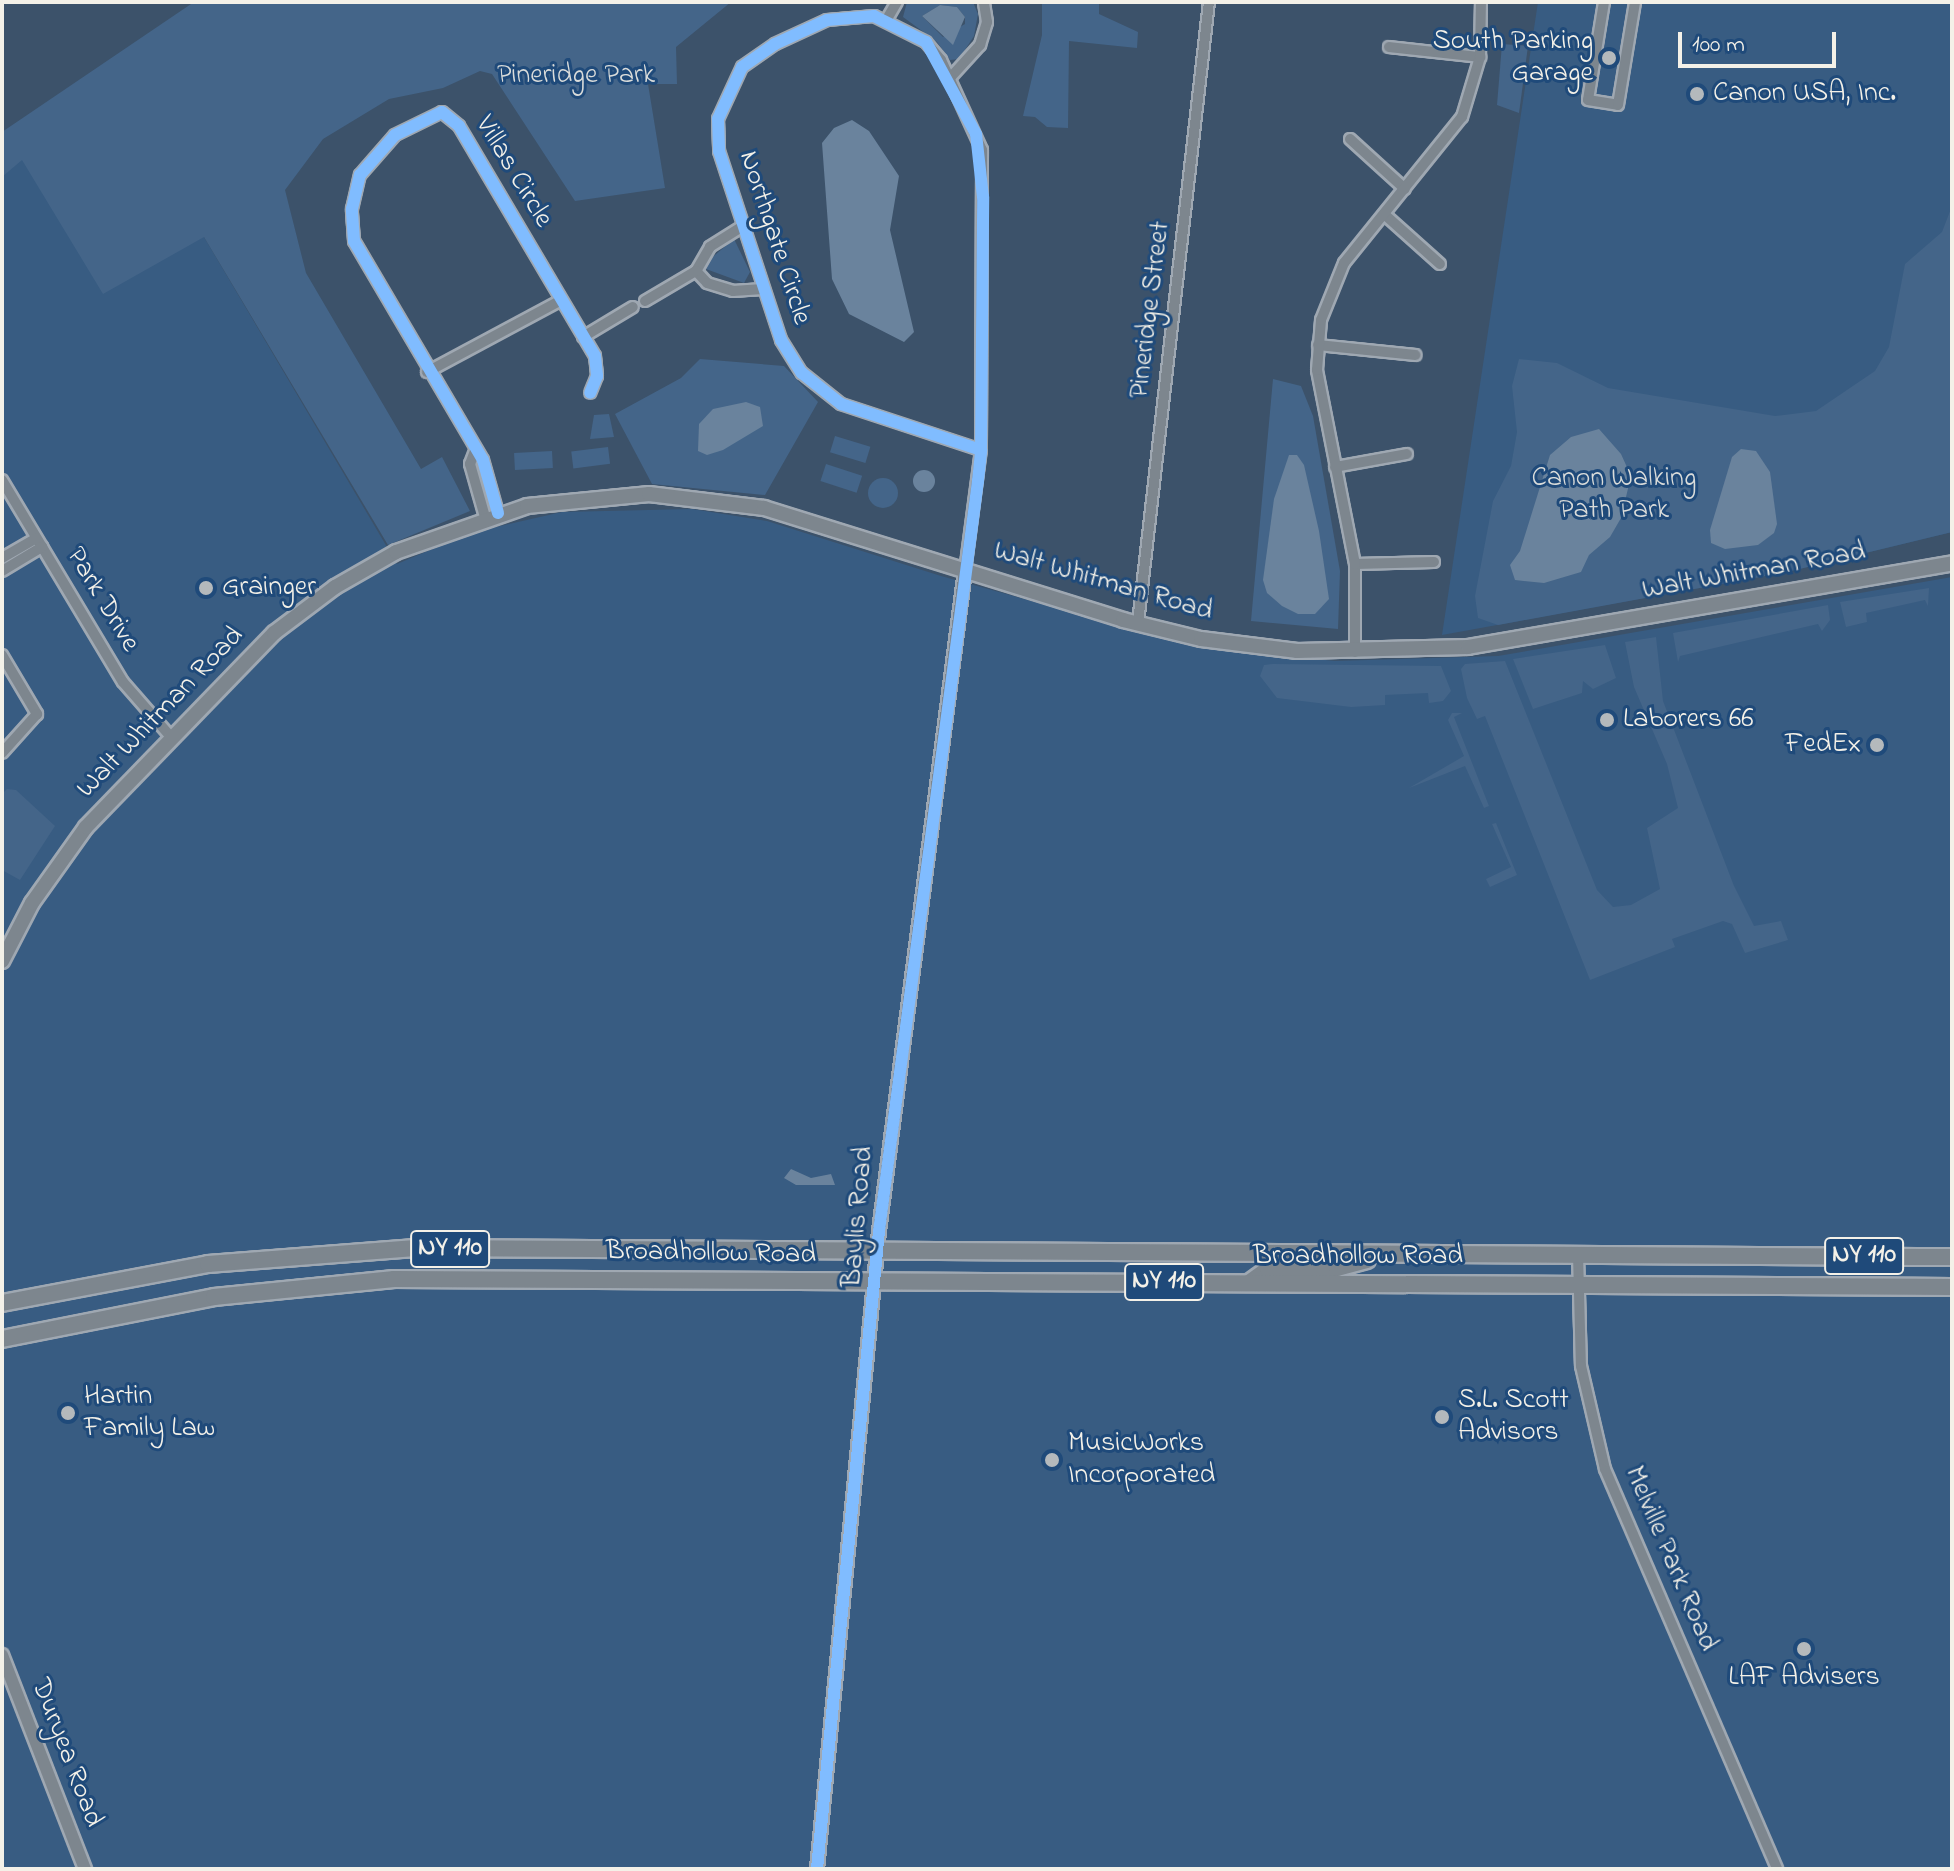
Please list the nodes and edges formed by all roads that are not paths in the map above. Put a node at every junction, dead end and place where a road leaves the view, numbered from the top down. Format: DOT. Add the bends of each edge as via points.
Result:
graph roads {
  1 [pos="897,2"];
  2 [pos="984,2"];
  3 [pos="1209,2"];
  4 [pos="1481,2"];
  5 [pos="1604,2"];
  6 [pos="1635,2"];
  7 [pos="887,19"];
  8 [pos="1389,47"];
  9 [pos="1480,57"];
  10 [pos="950,78"];
  11 [pos="1350,139"];
  12 [pos="1405,189"];
  13 [pos="1384,214"];
  14 [pos="743,226"];
  15 [pos="1440,264"];
  16 [pos="696,271"];
  17 [pos="763,289"];
  18 [pos="561,300"];
  19 [pos="645,301"];
  20 [pos="633,307"];
  21 [pos="583,337"];
  22 [pos="1318,345"];
  23 [pos="1415,355"];
  24 [pos="427,372"];
  25 [pos="590,393"];
  26 [pos="981,450"];
  27 [pos="1407,454"];
  28 [pos="1335,467"];
  29 [pos="2,480"];
  30 [pos="492,515"];
  31 [pos="39,543"];
  32 [pos="1952,555"];
  33 [pos="2,558"];
  34 [pos="1434,562"];
  35 [pos="1952,563"];
  36 [pos="1355,564"];
  37 [pos="1929,567"];
  38 [pos="2,571"];
  39 [pos="965,571"];
  40 [pos="1138,623"];
  41 [pos="1355,652"];
  42 [pos="2,655"];
  43 [pos="171,737"];
  44 [pos="2,753"];
  45 [pos="2,961"];
  46 [pos="878,1250"];
  47 [pos="1578,1254"];
  48 [pos="1376,1256"];
  49 [pos="1952,1257"];
  50 [pos="877,1280"];
  51 [pos="1249,1283"];
  52 [pos="1578,1285"];
  53 [pos="1952,1287"];
  54 [pos="2,1303"];
  55 [pos="2,1339"];
  56 [pos="2,1655"];
  57 [pos="85,1869"];
  58 [pos="817,1869"];
  59 [pos="1777,1869"];
  1 -- 7 [label="street"];
  2 -- 10 [label="street" via="987,22 980,45"];
  3 -- 40 [label="street, Pineridge Street"];
  4 -- 9 [label="street"];
  5 -- 6 [label="street" via="1588,100 1618,105"];
  7 -- 10 [label="street, Northgate Circle" via="926,42"];
  7 -- 14 [label="street, Northgate Circle" via="843,16 800,31 760,53 731,84 717,134"];
  8 -- 9 [label="street"];
  9 -- 12 [label="street" via="1462,117"];
  10 -- 26 [label="street, Northgate Circle" via="976,134 983,168"];
  11 -- 12 [label="street"];
  12 -- 13 [label="street"];
  13 -- 15 [label="street"];
  13 -- 22 [label="street" via="1332,285"];
  14 -- 16 [label="street" via="710,247"];
  14 -- 17 [label="street, Northgate Circle"];
  16 -- 17 [label="street" via="707,283 733,291"];
  16 -- 19 [label="street"];
  17 -- 26 [label="street, Northgate Circle" via="781,340 819,389 857,412"];
  18 -- 21 [label="street, Villas Circle"];
  18 -- 24 [label="street"];
  18 -- 24 [label="street, Villas Circle" via="459,126 450,114 431,114 395,135 371,158 354,193 352,218 360,257"];
  20 -- 21 [label="street"];
  21 -- 25 [label="street, Villas Circle" via="596,366"];
  22 -- 23 [label="street"];
  22 -- 28 [label="street" via="1317,370"];
  24 -- 30 [label="street, Villas Circle" via="487,470"];
  26 -- 39 [label="street, Northgate Circle"];
  27 -- 28 [label="street"];
  28 -- 36 [label="street"];
  29 -- 31 [label="street, Park Drive"];
  30 -- 39 [label="main road, Walt Whitman Road" via="614,495 696,497 764,508"];
  30 -- 43 [label="main road, Walt Whitman Road" via="396,552 335,587 274,633"];
  31 -- 33 [label="street"];
  31 -- 38 [label="street"];
  31 -- 43 [label="street, Park Drive" via="123,682"];
  32 -- 37 [label="main road"];
  34 -- 36 [label="street"];
  35 -- 37 [label="main road, Walt Whitman Road"];
  36 -- 41 [label="street"];
  37 -- 41 [label="main road, Walt Whitman Road" via="1574,632 1451,649"];
  39 -- 40 [label="main road, Walt Whitman Road"];
  39 -- 46 [label="street, Baylis Road"];
  40 -- 41 [label="main road, Walt Whitman Road" via="1221,642"];
  42 -- 44 [label="street" via="37,714"];
  43 -- 45 [label="main road, Walt Whitman Road" via="59,861"];
  46 -- 48 [label="main road, Broadhollow Road / NY 110"];
  46 -- 50 [label="street, Baylis Road"];
  46 -- 54 [label="main road, Broadhollow Road / NY 110" via="418,1248 208,1264"];
  47 -- 48 [label="main road, Broadhollow Road / NY 110"];
  47 -- 49 [label="main road, Broadhollow Road / NY 110"];
  47 -- 52 [label="street, Melville Park Road"];
  48 -- 51 [label="main road" via="1337,1268 1268,1269"];
  50 -- 51 [label="main road, Broadhollow Road / NY 110"];
  50 -- 55 [label="main road, Broadhollow Road / NY 110" via="517,1277 313,1284 156,1307"];
  50 -- 58 [label="street, Baylis Road"];
  51 -- 52 [label="main road, Broadhollow Road / NY 110"];
  52 -- 53 [label="main road, Broadhollow Road / NY 110"];
  52 -- 59 [label="street, Melville Park Road" via="1583,1382 1605,1469"];
  56 -- 57 [label="street, Duryea Road"];
}
